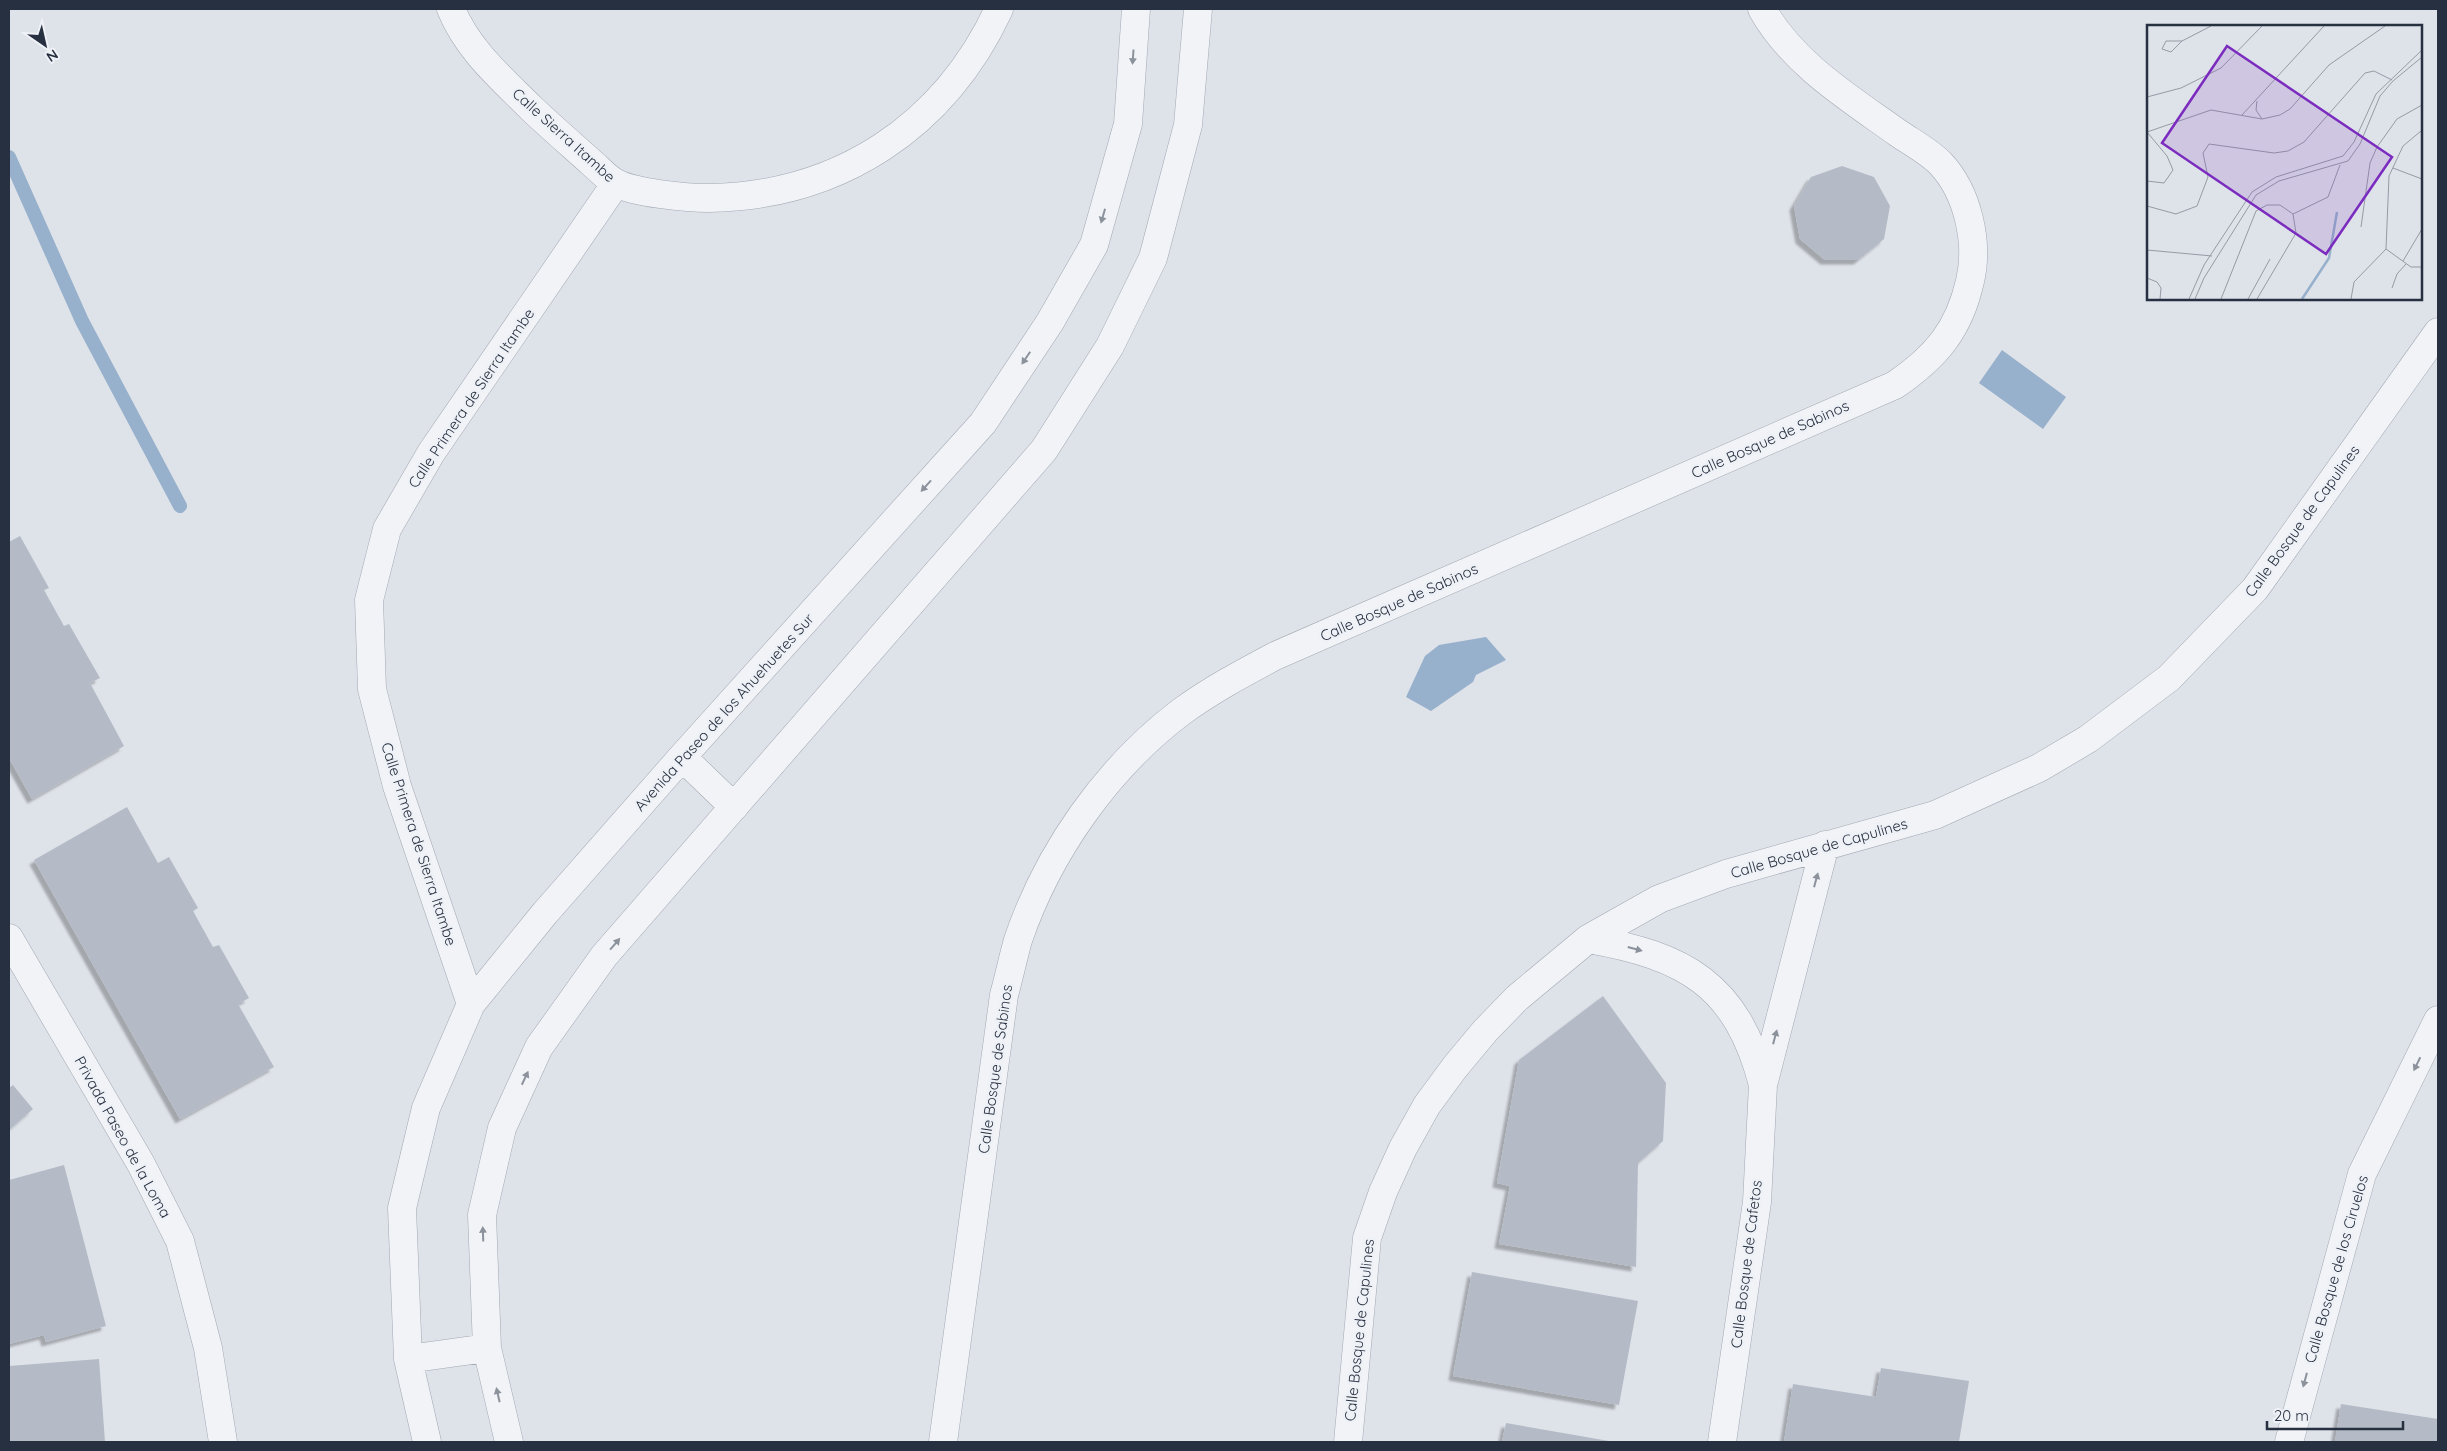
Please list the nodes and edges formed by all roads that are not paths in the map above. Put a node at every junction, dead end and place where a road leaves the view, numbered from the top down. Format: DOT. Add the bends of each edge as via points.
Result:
graph roads {
  1 [pos="451,9"];
  2 [pos="999,9"];
  3 [pos="1136,9"];
  4 [pos="1198,9"];
  5 [pos="1762,9"];
  6 [pos="616,184"];
  7 [pos="2438,332"];
  8 [pos="682,757"];
  9 [pos="734,807"];
  10 [pos="1825,845"];
  11 [pos="9,938"];
  12 [pos="1588,939"];
  13 [pos="471,1004"];
  14 [pos="2438,1020"];
  15 [pos="1763,1085"];
  16 [pos="487,1348"];
  17 [pos="408,1359"];
  18 [pos="223,1442"];
  19 [pos="427,1442"];
  20 [pos="509,1442"];
  21 [pos="943,1442"];
  22 [pos="1348,1442"];
  23 [pos="1722,1442"];
  24 [pos="2289,1442"];
  1 -- 6 [label="street, Calle Sierra Itambe" via="465,37 484,62 553,130"];
  2 -- 6 [label="street, Calle Sierra Itambe" via="968,65 944,96 884,147 849,167 812,182 774,192 734,197 694,198"];
  3 -- 8 [label="street, Avenida Paseo de los Ahuehuetes Sur, one-way" via="1128,124 1094,245 1050,322 983,423"];
  4 -- 9 [label="street" via="1188,126 1152,258 1110,346 1044,450"];
  5 -- 21 [label="street, Calle Bosque de Sabinos" via="1810,67 1940,163 1957,187 1967,214 1972,273 1966,300 1954,327 1925,363 1895,385 1275,656 1226,682 1174,718 1139,749 1102,790 1068,836 1041,887 1019,940 1004,995"];
  6 -- 13 [label="street, Calle Primera de Sierra Itambe" via="431,453 387,529 369,600 372,689 397,786"];
  7 -- 10 [label="street, Calle Bosque de Capulines" via="2255,589 2169,678 2088,739 2039,768 1935,815"];
  8 -- 9 [label="street"];
  8 -- 13 [label="street, Avenida Paseo de los Ahuehuetes Sur"];
  16 -- 9 [label="street, one-way" via="482,1215 502,1128 539,1047 604,956"];
  10 -- 12 [label="street, Calle Bosque de Capulines" via="1692,885 1659,899"];
  15 -- 10 [label="street, Calle Bosque de Cafetos, one-way"];
  11 -- 18 [label="street, Privada Paseo de la Loma" via="141,1164 180,1241 208,1348"];
  12 -- 15 [label="street, Calle Bosque de Cafetos, one-way" via="1655,954 1686,968 1712,989 1746,1032"];
  12 -- 22 [label="street, Calle Bosque de Capulines" via="1518,998 1485,1031 1433,1098 1403,1148 1367,1238"];
  13 -- 17 [label="street, Avenida Paseo de los Ahuehuetes Sur" via="426,1108 402,1208"];
  14 -- 24 [label="street, Calle Bosque de los Ciruelos, one-way" via="2362,1174"];
  15 -- 23 [label="street, Calle Bosque de Cafetos" via="1756,1202"];
  16 -- 17 [label="street"];
  20 -- 16 [label="street, one-way"];
  17 -- 19 [label="street, Avenida Paseo de los Ahuehuetes Sur"];
}
